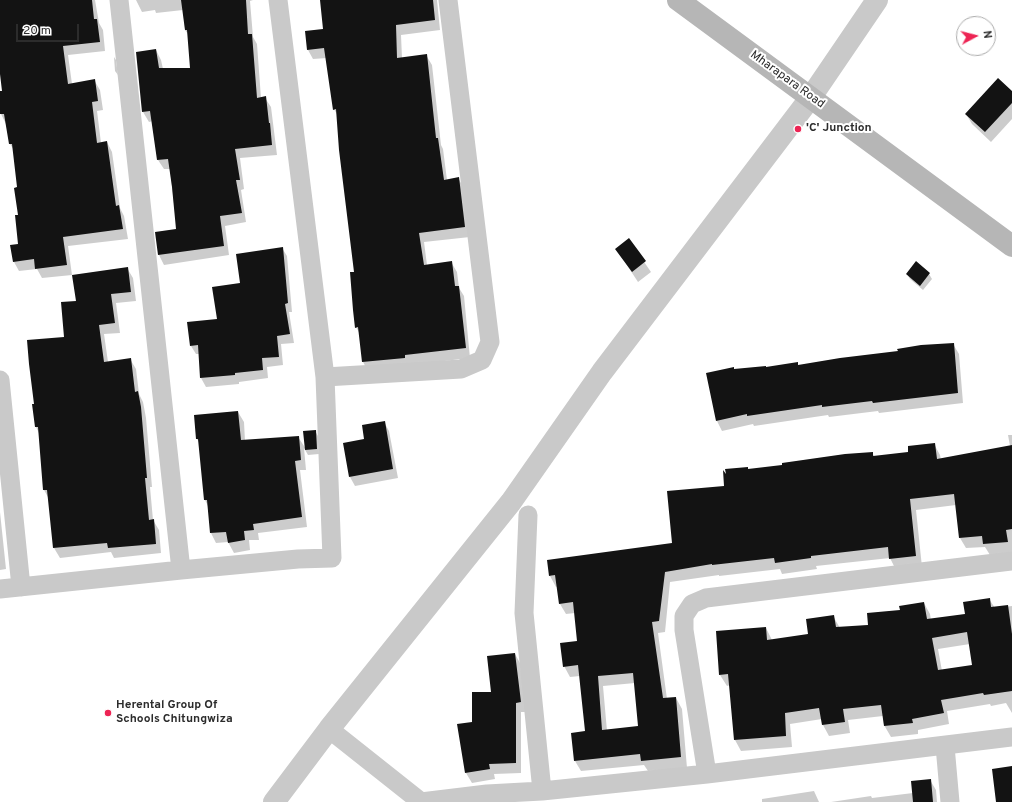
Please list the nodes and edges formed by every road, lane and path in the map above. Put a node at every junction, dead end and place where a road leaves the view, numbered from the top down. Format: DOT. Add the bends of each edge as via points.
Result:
graph roads {
  1 [pos="119,0"];
  2 [pos="278,0"];
  3 [pos="448,0"];
  4 [pos="678,0"];
  5 [pos="877,0"];
  6 [pos="811,97"];
  7 [pos="1012,246"];
  8 [pos="325,377"];
  9 [pos="0,380"];
  10 [pos="528,515"];
  11 [pos="1012,561"];
  12 [pos="181,570"];
  13 [pos="21,587"];
  14 [pos="0,589"];
  15 [pos="329,729"];
  16 [pos="1012,737"];
  17 [pos="946,746"];
  18 [pos="707,774"];
  19 [pos="542,791"];
  20 [pos="583,794"];
  21 [pos="274,802"];
  22 [pos="421,802"];
  23 [pos="950,802"];
  1 -- 12 [label="street"];
  2 -- 8 [label="street"];
  3 -- 8 [label="street" via="490,342 482,360 461,369"];
  4 -- 6 [label="main road, Mharapara Road"];
  5 -- 6 [label="street"];
  6 -- 7 [label="main road, Mharapara Road"];
  6 -- 15 [label="street" via="602,372 511,502"];
  8 -- 12 [label="street" via="332,558"];
  9 -- 13 [label="street"];
  10 -- 19 [label="street" via="524,613"];
  11 -- 18 [label="street" via="706,598 692,604 684,616 684,630"];
  12 -- 13 [label="street"];
  13 -- 14 [label="street"];
  15 -- 21 [label="street"];
  15 -- 22 [label="street"];
  16 -- 17 [label="street"];
  17 -- 18 [label="street"];
  17 -- 23 [label="street"];
  18 -- 20 [label="street"];
  19 -- 20 [label="street"];
  19 -- 22 [label="street"];
}
